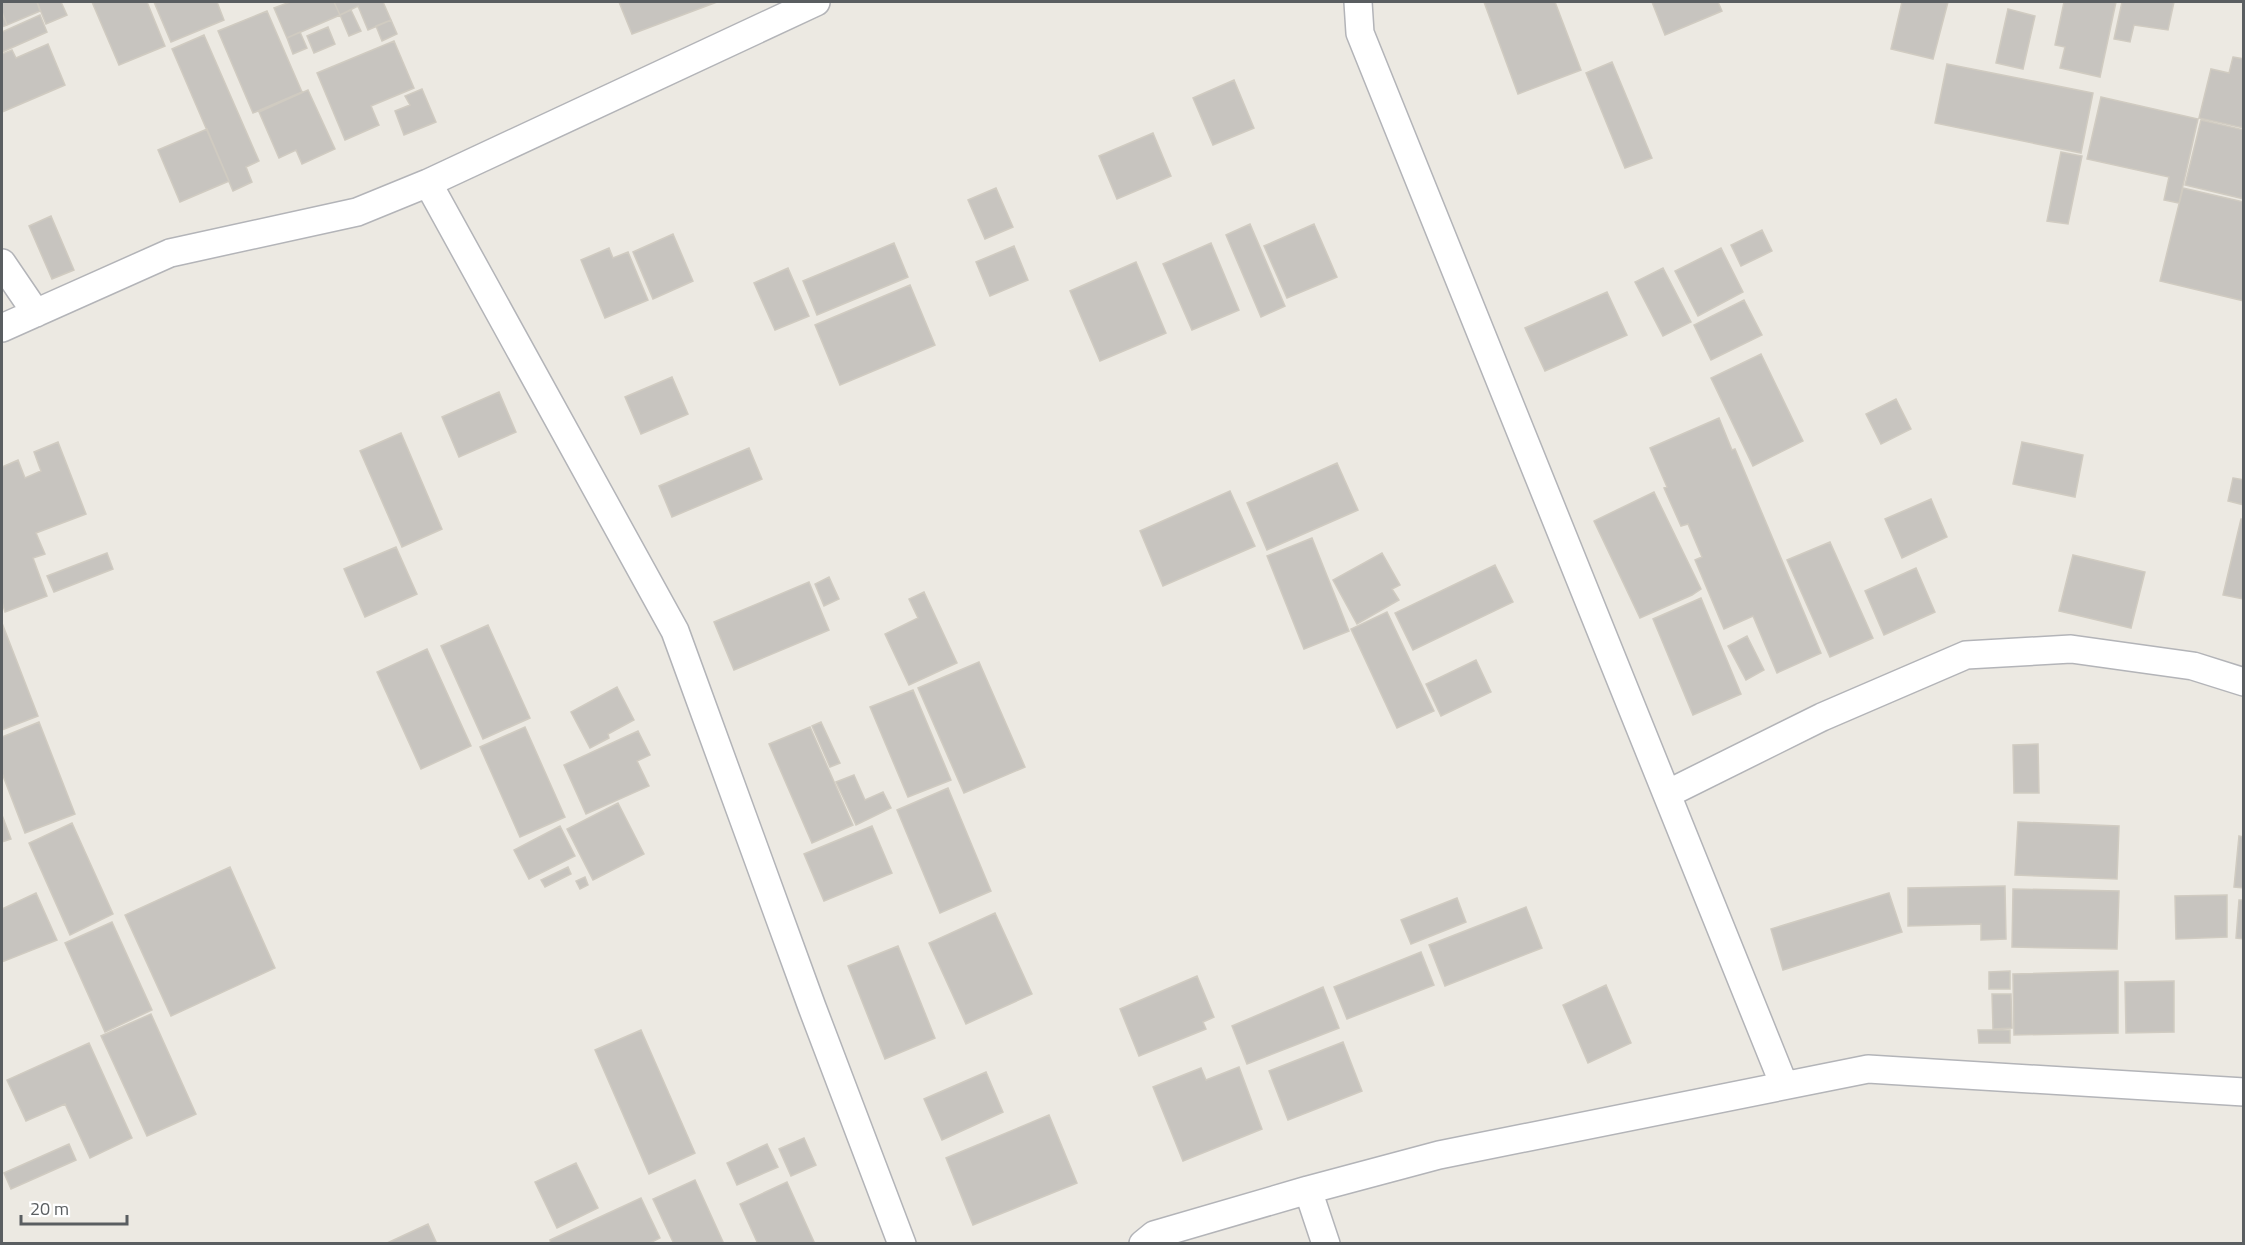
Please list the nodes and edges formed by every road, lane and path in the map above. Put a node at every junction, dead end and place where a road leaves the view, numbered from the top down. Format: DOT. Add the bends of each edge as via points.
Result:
graph roads {
  1 [pos="816,2"];
  2 [pos="1358,2"];
  3 [pos="428,183"];
  4 [pos="2,263"];
  5 [pos="36,313"];
  6 [pos="2,328"];
  7 [pos="2244,682"];
  8 [pos="1667,794"];
  9 [pos="1784,1085"];
  10 [pos="2244,1092"];
  11 [pos="1308,1190"];
  12 [pos="902,1244"];
  13 [pos="1143,1244"];
  14 [pos="1326,1244"];
  1 -- 3 [label="street"];
  2 -- 8 [label="street" via="1360,33"];
  3 -- 5 [label="street" via="357,212 170,253"];
  3 -- 12 [label="street" via="675,631"];
  4 -- 5 [label="street"];
  5 -- 6 [label="street"];
  7 -- 8 [label="street" via="2193,666 2071,649 1966,655 1822,717"];
  8 -- 9 [label="street"];
  9 -- 10 [label="street" via="1869,1069"];
  9 -- 11 [label="street" via="1438,1155"];
  11 -- 13 [label="street" via="1154,1235"];
  11 -- 14 [label="street"];
}
